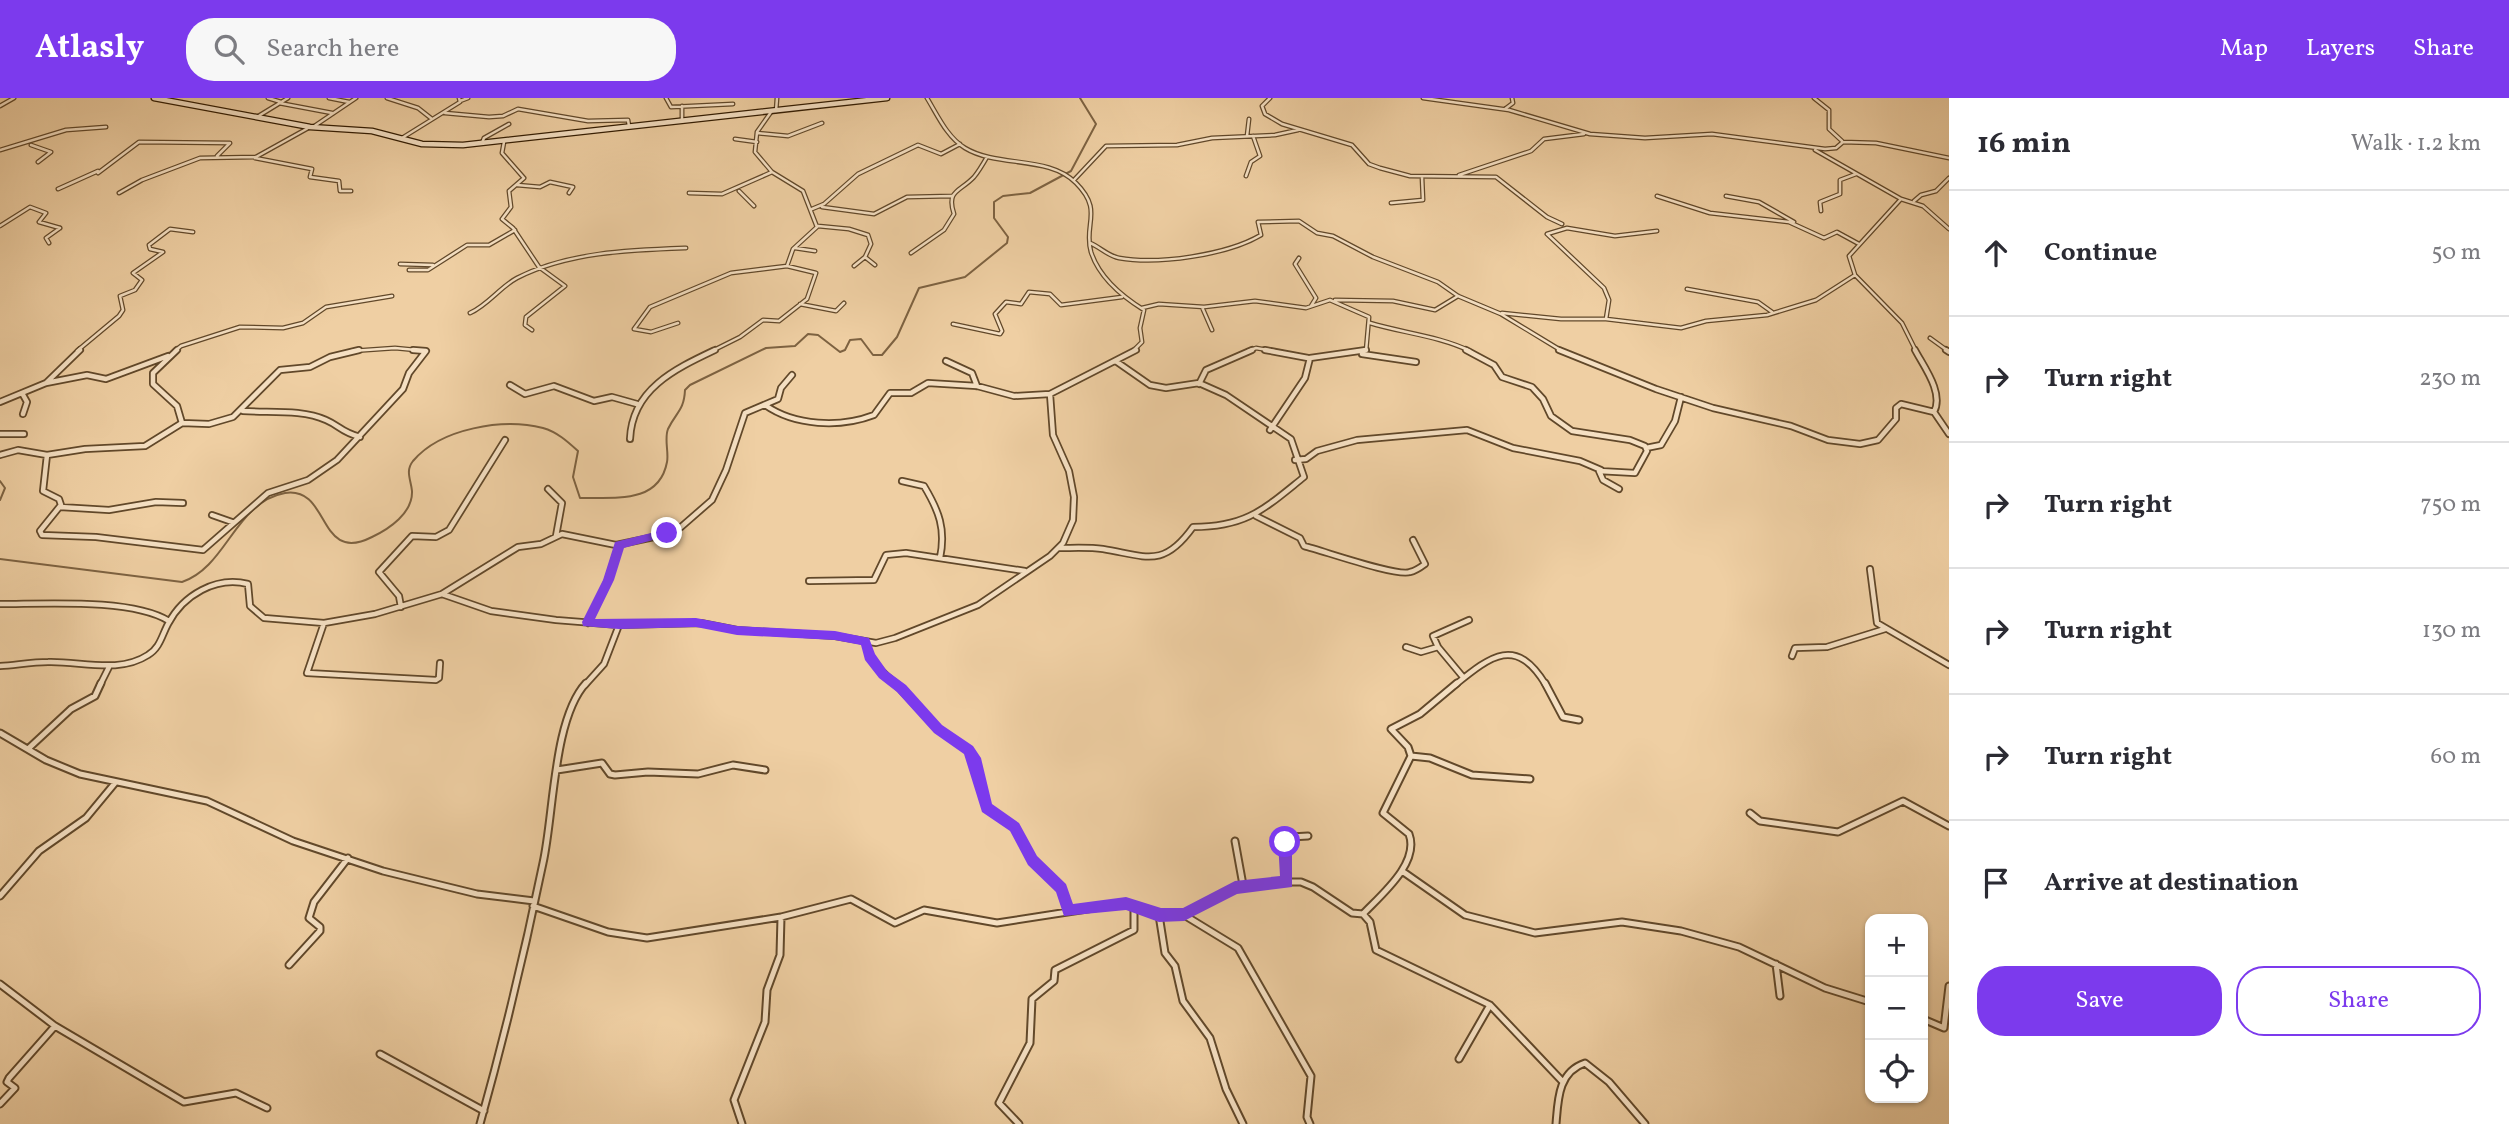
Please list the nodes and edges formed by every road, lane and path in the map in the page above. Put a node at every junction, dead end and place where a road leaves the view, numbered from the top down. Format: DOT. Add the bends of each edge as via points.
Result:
graph roads {
  1 [pos="14,98"];
  2 [pos="154,98"];
  3 [pos="268,98"];
  4 [pos="288,98"];
  5 [pos="329,98"];
  6 [pos="356,98"];
  7 [pos="387,98"];
  8 [pos="468,98"];
  9 [pos="666,98"];
  10 [pos="777,98"];
  11 [pos="887,98"];
  12 [pos="927,98"];
  13 [pos="1270,98"];
  14 [pos="1423,98"];
  15 [pos="1512,98"];
  16 [pos="1814,98"];
  17 [pos="460,99"];
  18 [pos="280,102"];
  19 [pos="349,102"];
  20 [pos="733,104"];
  21 [pos="0,106"];
  22 [pos="682,106"];
  23 [pos="1505,109"];
  24 [pos="774,111"];
  25 [pos="332,113"];
  26 [pos="445,113"];
  27 [pos="257,117"];
  28 [pos="434,120"];
  29 [pos="1249,120"];
  30 [pos="682,121"];
  31 [pos="822,123"];
  32 [pos="509,124"];
  33 [pos="629,126"];
  34 [pos="106,127"];
  35 [pos="311,127"];
  36 [pos="1299,130"];
  37 [pos="757,133"];
  38 [pos="1588,133"];
  39 [pos="1247,136"];
  40 [pos="1253,136"];
  41 [pos="402,138"];
  42 [pos="735,139"];
  43 [pos="504,142"];
  44 [pos="757,142"];
  45 [pos="1843,142"];
  46 [pos="30,144"];
  47 [pos="482,144"];
  48 [pos="960,144"];
  49 [pos="1808,146"];
  50 [pos="0,150"];
  51 [pos="216,157"];
  52 [pos="256,157"];
  53 [pos="987,157"];
  54 [pos="1949,158"];
  55 [pos="38,162"];
  56 [pos="772,172"];
  57 [pos="1857,174"];
  58 [pos="1458,175"];
  59 [pos="1246,176"];
  60 [pos="1067,177"];
  61 [pos="1422,177"];
  62 [pos="1949,178"];
  63 [pos="516,184"];
  64 [pos="58,189"];
  65 [pos="351,191"];
  66 [pos="739,191"];
  67 [pos="689,192"];
  68 [pos="120,193"];
  69 [pos="569,193"];
  70 [pos="1726,196"];
  71 [pos="952,197"];
  72 [pos="1657,197"];
  73 [pos="1901,199"];
  74 [pos="1914,201"];
  75 [pos="1391,203"];
  76 [pos="754,206"];
  77 [pos="822,207"];
  78 [pos="812,209"];
  79 [pos="1821,211"];
  80 [pos="1562,225"];
  81 [pos="1797,225"];
  82 [pos="0,226"];
  83 [pos="818,226"];
  84 [pos="1948,227"];
  85 [pos="515,230"];
  86 [pos="1657,231"];
  87 [pos="193,232"];
  88 [pos="49,243"];
  89 [pos="1090,243"];
  90 [pos="1859,244"];
  91 [pos="686,248"];
  92 [pos="794,248"];
  93 [pos="815,251"];
  94 [pos="911,253"];
  95 [pos="865,257"];
  96 [pos="1299,258"];
  97 [pos="400,264"];
  98 [pos="434,265"];
  99 [pos="875,265"];
  100 [pos="787,266"];
  101 [pos="855,266"];
  102 [pos="539,267"];
  103 [pos="408,270"];
  104 [pos="1855,275"];
  105 [pos="1687,289"];
  106 [pos="392,296"];
  107 [pos="1458,296"];
  108 [pos="1123,297"];
  109 [pos="1333,301"];
  110 [pos="844,303"];
  111 [pos="800,304"];
  112 [pos="1202,307"];
  113 [pos="1310,307"];
  114 [pos="1142,309"];
  115 [pos="470,313"];
  116 [pos="1773,313"];
  117 [pos="1501,314"];
  118 [pos="1606,319"];
  119 [pos="678,323"];
  120 [pos="1370,323"];
  121 [pos="953,324"];
  122 [pos="532,330"];
  123 [pos="1212,330"];
  124 [pos="1930,338"];
  125 [pos="1949,352"];
  126 [pos="1361,354"];
  127 [pos="170,355"];
  128 [pos="1309,359"];
  129 [pos="946,361"];
  130 [pos="1117,362"];
  131 [pos="1416,362"];
  132 [pos="792,375"];
  133 [pos="46,383"];
  134 [pos="1199,384"];
  135 [pos="510,385"];
  136 [pos="977,386"];
  137 [pos="22,393"];
  138 [pos="1050,394"];
  139 [pos="1681,397"];
  140 [pos="0,402"];
  141 [pos="638,405"];
  142 [pos="765,405"];
  143 [pos="242,411"];
  144 [pos="1934,412"];
  145 [pos="23,414"];
  146 [pos="182,423"];
  147 [pos="1270,430"];
  148 [pos="0,434"];
  149 [pos="24,434"];
  150 [pos="1949,435"];
  151 [pos="361,437"];
  152 [pos="630,439"];
  153 [pos="505,440"];
  154 [pos="1646,448"];
  155 [pos="0,455"];
  156 [pos="47,455"];
  157 [pos="1295,460"];
  158 [pos="1601,470"];
  159 [pos="902,481"];
  160 [pos="548,489"];
  161 [pos="1619,489"];
  162 [pos="183,503"];
  163 [pos="60,507"];
  164 [pos="212,515"];
  165 [pos="1256,516"];
  166 [pos="232,522"];
  167 [pos="556,536"];
  168 [pos="1413,540"];
  169 [pos="619,545"];
  170 [pos="1059,548"];
  171 [pos="940,558"];
  172 [pos="1870,569"];
  173 [pos="1026,572"];
  174 [pos="809,581"];
  175 [pos="442,594"];
  176 [pos="0,604"];
  177 [pos="401,607"];
  178 [pos="1469,620"];
  179 [pos="169,621"];
  180 [pos="587,622"];
  181 [pos="324,623"];
  182 [pos="619,625"];
  183 [pos="1885,629"];
  184 [pos="865,642"];
  185 [pos="1438,647"];
  186 [pos="1406,648"];
  187 [pos="1792,656"];
  188 [pos="440,663"];
  189 [pos="1949,665"];
  190 [pos="0,666"];
  191 [pos="109,666"];
  192 [pos="1463,677"];
  193 [pos="1579,720"];
  194 [pos="0,733"];
  195 [pos="29,748"];
  196 [pos="1411,756"];
  197 [pos="556,770"];
  198 [pos="765,770"];
  199 [pos="1530,779"];
  200 [pos="115,783"];
  201 [pos="1750,813"];
  202 [pos="1949,826"];
  203 [pos="1308,836"];
  204 [pos="1235,841"];
  205 [pos="348,858"];
  206 [pos="1402,871"];
  207 [pos="1287,882"];
  208 [pos="1243,886"];
  209 [pos="0,896"];
  210 [pos="534,903"];
  211 [pos="1134,905"];
  212 [pos="1069,911"];
  213 [pos="1159,915"];
  214 [pos="1184,915"];
  215 [pos="1363,915"];
  216 [pos="781,916"];
  217 [pos="1776,964"];
  218 [pos="289,965"];
  219 [pos="0,984"];
  220 [pos="1949,986"];
  221 [pos="1780,996"];
  222 [pos="1865,1000"];
  223 [pos="1490,1004"];
  224 [pos="1928,1021"];
  225 [pos="55,1026"];
  226 [pos="380,1054"];
  227 [pos="1459,1059"];
  228 [pos="1562,1081"];
  229 [pos="0,1104"];
  230 [pos="267,1108"];
  231 [pos="484,1111"];
  232 [pos="480,1124"];
  233 [pos="742,1124"];
  234 [pos="1019,1124"];
  235 [pos="1243,1124"];
  236 [pos="1310,1124"];
  237 [pos="1556,1124"];
  238 [pos="1645,1124"];
  1 -- 21 [label="street"];
  2 -- 27 [label="street"];
  3 -- 18 [label="street"];
  4 -- 18 [label="street"];
  5 -- 19 [label="street"];
  6 -- 19 [label="street"];
  7 -- 28 [label="street" via="418,108"];
  8 -- 17 [label="street"];
  9 -- 22 [label="street" via="670,107"];
  10 -- 24 [label="street"];
  11 -- 24 [label="street"];
  12 -- 48 [label="street"];
  13 -- 36 [label="street" via="1262,106 1264,112"];
  14 -- 23 [label="street"];
  15 -- 23 [label="street" via="1513,103"];
  16 -- 45 [label="street" via="1829,110 1829,129"];
  17 -- 26 [label="street"];
  18 -- 25 [label="street"];
  18 -- 27 [label="street"];
  19 -- 25 [label="street"];
  20 -- 22 [label="street"];
  22 -- 30 [label="street"];
  23 -- 38 [label="street"];
  24 -- 30 [label="street"];
  24 -- 37 [label="street"];
  25 -- 35 [label="street"];
  26 -- 28 [label="street"];
  26 -- 33 [label="street" via="489,117 519,109 588,121 628,120"];
  27 -- 35 [label="street"];
  28 -- 41 [label="street"];
  29 -- 39 [label="street"];
  30 -- 33 [label="street"];
  31 -- 37 [label="street" via="788,136"];
  32 -- 47 [label="street" via="484,138"];
  33 -- 43 [label="street"];
  34 -- 46 [label="street" via="88,124"];
  35 -- 41 [label="street"];
  35 -- 52 [label="street"];
  36 -- 40 [label="street"];
  36 -- 61 [label="street" via="1352,145 1375,167"];
  37 -- 44 [label="street"];
  38 -- 49 [label="street" via="1645,138 1712,134"];
  38 -- 58 [label="street" via="1544,139 1531,151"];
  39 -- 40 [label="street"];
  39 -- 60 [label="street" via="1169,146 1106,146"];
  40 -- 59 [label="street" via="1260,156 1251,162"];
  41 -- 47 [label="street" via="422,144"];
  42 -- 44 [label="street"];
  43 -- 47 [label="street"];
  43 -- 63 [label="street" via="502,153 523,177"];
  44 -- 56 [label="street" via="755,152"];
  45 -- 49 [label="street" via="1829,149"];
  45 -- 54 [label="street" via="1876,143"];
  46 -- 50 [label="street"];
  46 -- 55 [label="street" via="51,152"];
  48 -- 53 [label="street"];
  48 -- 77 [label="street" via="942,154 918,145 850,179"];
  49 -- 57 [label="street"];
  51 -- 52 [label="street"];
  51 -- 64 [label="street" via="230,144 140,141 98,172"];
  51 -- 68 [label="street" via="200,158"];
  52 -- 65 [label="street" via="312,169 310,177 339,181 338,190"];
  53 -- 60 [label="street" via="1036,165"];
  53 -- 71 [label="street"];
  56 -- 66 [label="street"];
  56 -- 78 [label="street" via="802,190"];
  57 -- 73 [label="street" via="1870,186"];
  57 -- 79 [label="street" via="1840,180 1840,194 1820,202"];
  58 -- 61 [label="street"];
  58 -- 80 [label="street" via="1496,177"];
  60 -- 89 [label="street" via="1092,204"];
  61 -- 75 [label="street" via="1423,200"];
  62 -- 74 [label="street" via="1936,191"];
  63 -- 69 [label="street" via="540,187 556,183 573,187"];
  63 -- 85 [label="street" via="508,193 511,207 502,219"];
  66 -- 67 [label="street" via="710,197"];
  66 -- 76 [label="street"];
  70 -- 81 [label="street" via="1759,202"];
  71 -- 77 [label="street" via="907,197 874,214"];
  71 -- 94 [label="street" via="954,214 946,229"];
  72 -- 81 [label="street" via="1710,213"];
  73 -- 74 [label="street"];
  73 -- 90 [label="street"];
  74 -- 84 [label="street"];
  77 -- 78 [label="street"];
  78 -- 83 [label="street"];
  81 -- 90 [label="street" via="1824,238 1837,232"];
  82 -- 88 [label="street" via="33,207 46,213 39,222 60,228 46,238"];
  83 -- 92 [label="street"];
  83 -- 95 [label="street" via="869,235 871,244"];
  85 -- 98 [label="street" via="489,245 467,245"];
  85 -- 102 [label="street"];
  86 -- 118 [label="street" via="1631,236 1567,226 1546,234 1604,289 1609,300"];
  87 -- 133 [label="street" via="171,229 149,245 163,252 133,273 142,280 135,290 120,296 120,315"];
  89 -- 107 [label="street" via="1118,258 1187,256 1246,244 1261,235 1258,222 1290,219 1438,282"];
  89 -- 108 [label="street" via="1108,281"];
  90 -- 104 [label="street" via="1849,256"];
  91 -- 102 [label="street" via="626,250"];
  92 -- 93 [label="street"];
  92 -- 100 [label="street"];
  95 -- 99 [label="street"];
  95 -- 101 [label="street"];
  96 -- 113 [label="street" via="1295,264 1316,298"];
  97 -- 98 [label="street"];
  98 -- 103 [label="street" via="428,270"];
  100 -- 111 [label="street" via="816,274 807,299"];
  100 -- 119 [label="street" via="740,270 710,280 650,307 634,329 652,332"];
  102 -- 115 [label="street"];
  102 -- 122 [label="street" via="565,286 526,317"];
  104 -- 116 [label="street" via="1816,300"];
  104 -- 144 [label="street" via="1902,323 1936,392"];
  105 -- 116 [label="street" via="1758,302"];
  106 -- 127 [label="street" via="326,307 307,321 283,328 235,327 183,345"];
  107 -- 109 [label="street" via="1435,310 1393,301"];
  107 -- 117 [label="street"];
  108 -- 114 [label="street"];
  108 -- 121 [label="street" via="1061,305 1050,294 1029,292 1021,304 1006,302 995,314 1000,334"];
  109 -- 113 [label="street"];
  109 -- 120 [label="street" via="1364,314"];
  110 -- 111 [label="street" via="836,312"];
  111 -- 141 [label="street" via="779,321 763,320 659,382"];
  112 -- 113 [label="street" via="1255,301"];
  112 -- 114 [label="street" via="1159,304"];
  112 -- 123 [label="street"];
  114 -- 130 [label="street" via="1141,345"];
  116 -- 118 [label="street" via="1681,328"];
  117 -- 118 [label="street"];
  117 -- 139 [label="street" via="1563,352"];
  120 -- 126 [label="street" via="1366,350"];
  120 -- 154 [label="street" via="1448,341 1490,362 1502,377 1532,387 1551,416 1572,430 1630,440"];
  124 -- 125 [label="street"];
  126 -- 128 [label="street"];
  126 -- 131 [label="street"];
  127 -- 133 [label="street" via="107,379 87,375"];
  127 -- 146 [label="street" via="153,373 153,384 177,406"];
  128 -- 134 [label="street" via="1258,347 1206,370"];
  128 -- 147 [label="street" via="1305,377"];
  129 -- 136 [label="street" via="972,373"];
  130 -- 134 [label="street" via="1149,387"];
  130 -- 138 [label="street"];
  132 -- 142 [label="street" via="780,388 778,399"];
  133 -- 137 [label="street"];
  134 -- 147 [label="street" via="1215,390"];
  135 -- 141 [label="street" via="525,394 554,386 594,401 612,397"];
  136 -- 138 [label="street" via="1014,396"];
  136 -- 142 [label="street" via="928,383 911,393 890,393 875,414 853,422 794,421"];
  137 -- 140 [label="street"];
  137 -- 145 [label="street" via="27,402"];
  138 -- 170 [label="street" via="1053,435 1069,471 1074,497 1071,528"];
  139 -- 144 [label="street" via="1828,440 1853,443 1878,440 1896,419 1899,405"];
  139 -- 154 [label="street" via="1663,444"];
  141 -- 152 [label="street"];
  142 -- 169 [label="street" via="745,413 710,502 678,528"];
  143 -- 146 [label="street" via="216,424"];
  143 -- 151 [label="street" via="305,414"];
  143 -- 151 [label="street" via="280,370 310,367 362,349 425,351 403,389"];
  144 -- 150 [label="street"];
  146 -- 156 [label="street" via="137,448"];
  147 -- 157 [label="street" via="1291,439"];
  148 -- 149 [label="street"];
  151 -- 166 [label="street" via="314,477 271,491"];
  153 -- 177 [label="street" via="449,530 436,537 412,536 379,572 399,596"];
  154 -- 158 [label="street" via="1635,473"];
  155 -- 156 [label="street" via="18,450"];
  156 -- 163 [label="street" via="43,491 59,499"];
  157 -- 158 [label="street" via="1364,437 1471,430 1514,448 1579,459"];
  157 -- 165 [label="street" via="1303,479"];
  158 -- 161 [label="street" via="1603,480"];
  159 -- 171 [label="street" via="924,486 942,518 946,533"];
  160 -- 167 [label="street" via="562,503"];
  162 -- 163 [label="street" via="156,502 109,510"];
  163 -- 166 [label="street" via="40,534 200,550"];
  164 -- 166 [label="street"];
  165 -- 168 [label="street" via="1300,538 1309,548 1393,574 1409,573 1425,564"];
  165 -- 170 [label="street" via="1215,527 1193,527 1179,547 1149,559"];
  167 -- 169 [label="street" via="571,534"];
  167 -- 175 [label="street" via="541,544 518,547"];
  169 -- 180 [label="street"];
  170 -- 173 [label="street"];
  171 -- 173 [label="street"];
  171 -- 174 [label="street" via="888,555 874,580"];
  172 -- 183 [label="street" via="1874,617"];
  173 -- 184 [label="street" via="972,608 880,643"];
  175 -- 177 [label="street"];
  175 -- 180 [label="street" via="491,611"];
  176 -- 179 [label="street" via="91,605 156,613"];
  177 -- 181 [label="street"];
  178 -- 185 [label="street" via="1435,633"];
  179 -- 181 [label="street" via="202,589 230,579 248,584 250,606 264,618"];
  179 -- 191 [label="street" via="167,633 153,652"];
  180 -- 182 [label="street"];
  181 -- 188 [label="street" via="307,673 436,680"];
  182 -- 184 [label="street" via="696,622"];
  182 -- 197 [label="street" via="604,664 570,705"];
  183 -- 187 [label="street" via="1827,647 1795,648"];
  183 -- 189 [label="street"];
  184 -- 212 [label="street" via="883,674 902,688 938,729 969,750 986,808 1014,827 1032,861 1061,888"];
  185 -- 186 [label="street" via="1421,652"];
  185 -- 192 [label="street"];
  190 -- 191 [label="street" via="49,662"];
  191 -- 195 [label="street" via="93,698 71,709"];
  192 -- 193 [label="street" via="1497,659 1520,655 1543,679 1563,717"];
  192 -- 196 [label="street" via="1424,711 1391,729"];
  194 -- 195 [label="street"];
  195 -- 200 [label="street" via="65,769"];
  196 -- 199 [label="street" via="1480,776"];
  196 -- 206 [label="street" via="1383,813 1411,837"];
  197 -- 198 [label="street" via="602,763 615,775 698,774 733,765"];
  197 -- 210 [label="street" via="549,836"];
  200 -- 205 [label="street" via="211,803 292,841"];
  200 -- 209 [label="street" via="90,814 39,851"];
  201 -- 202 [label="street" via="1759,821 1835,832 1882,808 1906,802"];
  203 -- 207 [label="street" via="1291,837 1283,843"];
  204 -- 208 [label="street"];
  205 -- 210 [label="street" via="426,883"];
  205 -- 218 [label="street" via="311,907 309,918 320,931"];
  206 -- 215 [label="street"];
  206 -- 217 [label="street" via="1456,910 1535,933 1622,922 1725,942"];
  207 -- 208 [label="street"];
  207 -- 215 [label="street" via="1313,887 1352,914"];
  208 -- 214 [label="street"];
  210 -- 216 [label="street" via="596,929 647,938"];
  210 -- 231 [label="street"];
  211 -- 212 [label="street"];
  211 -- 213 [label="street"];
  211 -- 234 [label="street" via="1134,930 1055,970 1054,981 1032,999 1030,1043 999,1103"];
  212 -- 216 [label="street" via="997,923 924,910 895,923 851,899"];
  213 -- 214 [label="street"];
  213 -- 235 [label="street" via="1165,953 1175,966 1183,1001 1210,1038"];
  214 -- 236 [label="street" via="1238,948 1311,1076"];
  215 -- 223 [label="street" via="1381,954"];
  216 -- 233 [label="street" via="780,954 767,990 765,1022 734,1100"];
  217 -- 221 [label="street"];
  217 -- 222 [label="street" via="1825,988"];
  219 -- 225 [label="street"];
  220 -- 224 [label="street" via="1944,1028"];
  223 -- 227 [label="street"];
  223 -- 228 [label="street"];
  225 -- 229 [label="street" via="9,1078 7,1082 15,1088"];
  225 -- 230 [label="street" via="184,1102 236,1093"];
  226 -- 231 [label="street" via="444,1094"];
  228 -- 237 [label="street"];
  228 -- 238 [label="street" via="1580,1063 1590,1065"];
  231 -- 232 [label="street"];
}
